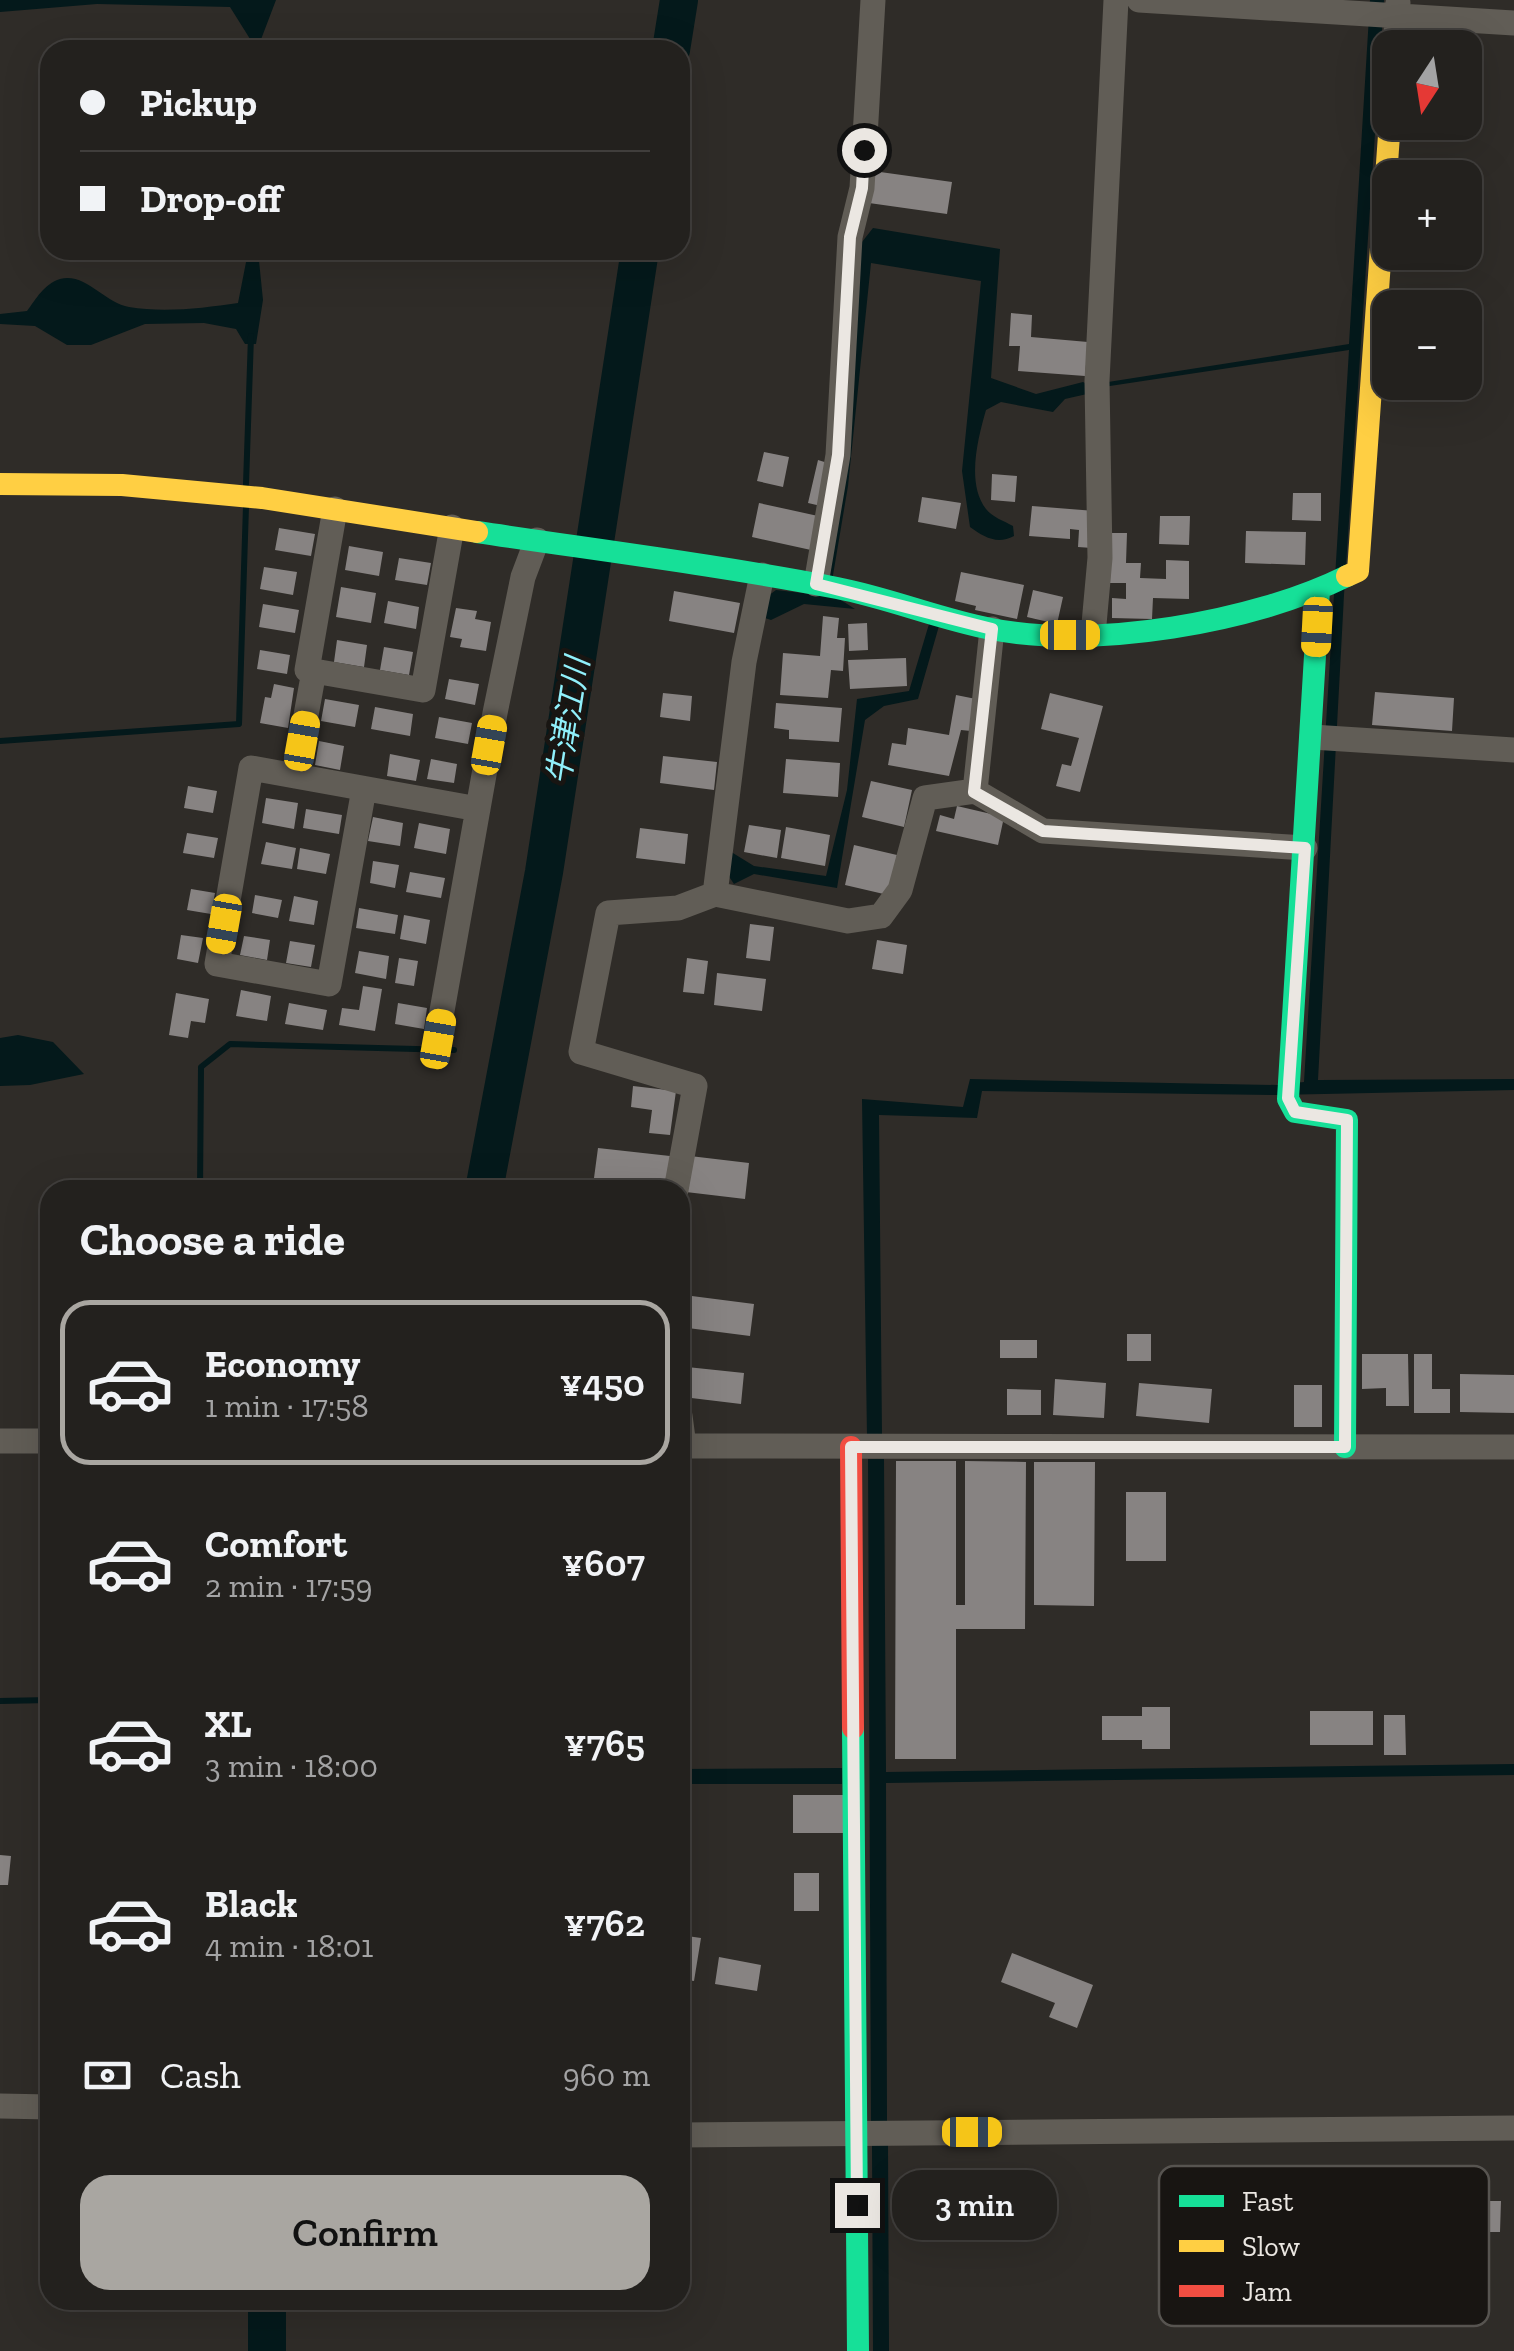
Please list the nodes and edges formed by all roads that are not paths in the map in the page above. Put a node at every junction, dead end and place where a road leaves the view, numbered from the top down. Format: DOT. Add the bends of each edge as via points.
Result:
graph roads {
  1 [pos="873,0"];
  2 [pos="1116,0"];
  3 [pos="1139,0"];
  4 [pos="1398,8"];
  5 [pos="1514,23"];
  6 [pos="1389,140"];
  7 [pos="0,484"];
  8 [pos="336,509"];
  9 [pos="452,527"];
  10 [pos="537,540"];
  11 [pos="762,575"];
  12 [pos="1332,585"];
  13 [pos="828,586"];
  14 [pos="992,629"];
  15 [pos="1093,635"];
  16 [pos="314,671"];
  17 [pos="1312,737"];
  18 [pos="1514,750"];
  19 [pos="295,776"];
  20 [pos="364,788"];
  21 [pos="974,792"];
  22 [pos="478,809"];
  23 [pos="1305,848"];
  24 [pos="715,894"];
  25 [pos="438,1039"];
  26 [pos="678,1180"];
  27 [pos="0,1441"];
  28 [pos="40,1441"];
  29 [pos="690,1446"];
  30 [pos="851,1447"];
  31 [pos="1345,1447"];
  32 [pos="1514,1448"];
  33 [pos="0,2106"];
  34 [pos="40,2107"];
  35 [pos="1514,2128"];
  36 [pos="856,2132"];
  37 [pos="690,2135"];
  38 [pos="858,2351"];
  1 -- 13 [label="street"];
  2 -- 15 [label="street"];
  3 -- 4 [label="street" via="1365,14"];
  4 -- 5 [label="street"];
  6 -- 12 [label="street" via="1358,572"];
  7 -- 8 [label="street" via="122,485"];
  8 -- 9 [label="street"];
  8 -- 16 [label="street" via="307,670"];
  9 -- 10 [label="street"];
  9 -- 16 [label="street" via="423,690"];
  10 -- 11 [label="street"];
  10 -- 22 [label="street" via="522,577"];
  11 -- 13 [label="street"];
  11 -- 24 [label="street" via="744,662"];
  12 -- 15 [label="street" via="1229,617"];
  12 -- 17 [label="street"];
  13 -- 14 [label="street"];
  14 -- 15 [label="street"];
  14 -- 21 [label="street"];
  16 -- 19 [label="street"];
  17 -- 18 [label="street"];
  17 -- 23 [label="street"];
  19 -- 20 [label="street"];
  19 -- 20 [label="street" via="252,768 217,964 330,984"];
  20 -- 22 [label="street"];
  21 -- 23 [label="street" via="1043,831"];
  21 -- 24 [label="street" via="924,798 900,890 881,916 848,921"];
  22 -- 25 [label="street"];
  23 -- 31 [label="street" via="1289,1087 1295,1112 1347,1120"];
  24 -- 26 [label="street" via="678,908 608,913 581,1052 694,1086"];
  27 -- 28 [label="street"];
  29 -- 30 [label="street"];
  30 -- 31 [label="street"];
  30 -- 36 [label="street"];
  31 -- 32 [label="street"];
  33 -- 34 [label="street"];
  35 -- 36 [label="street"];
  36 -- 37 [label="street"];
  36 -- 38 [label="street"];
}
